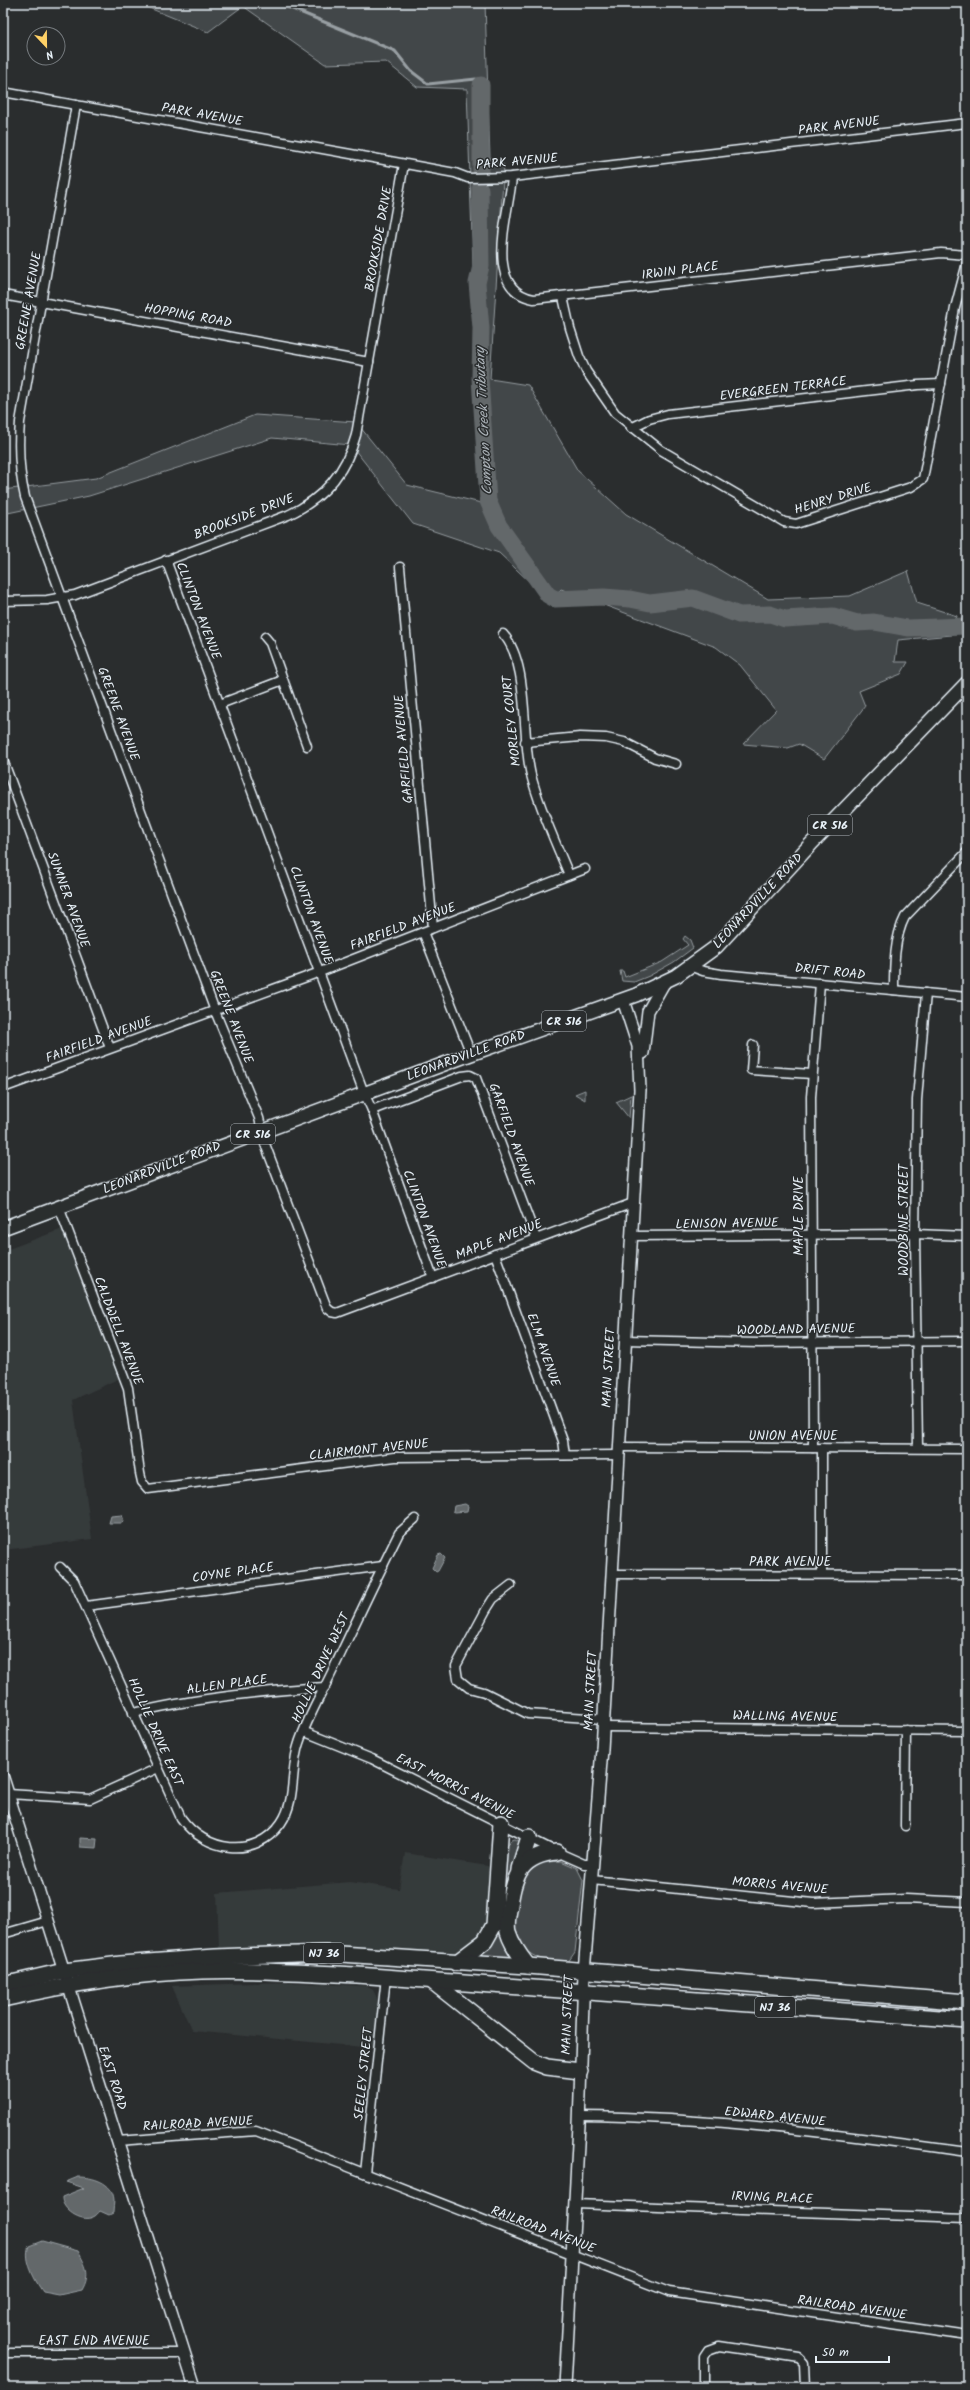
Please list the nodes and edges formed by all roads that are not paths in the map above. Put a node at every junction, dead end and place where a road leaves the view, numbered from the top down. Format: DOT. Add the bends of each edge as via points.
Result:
graph roads {
  1 [pos="3,92"];
  2 [pos="76,105"];
  3 [pos="967,123"];
  4 [pos="404,164"];
  5 [pos="512,176"];
  6 [pos="967,255"];
  7 [pos="967,263"];
  8 [pos="3,295"];
  9 [pos="563,297"];
  10 [pos="41,302"];
  11 [pos="369,362"];
  12 [pos="941,384"];
  13 [pos="632,428"];
  14 [pos="166,560"];
  15 [pos="400,567"];
  16 [pos="61,597"];
  17 [pos="3,601"];
  18 [pos="503,634"];
  19 [pos="265,637"];
  20 [pos="283,680"];
  21 [pos="967,683"];
  22 [pos="220,704"];
  23 [pos="525,742"];
  24 [pos="306,746"];
  25 [pos="3,760"];
  26 [pos="676,764"];
  27 [pos="967,852"];
  28 [pos="585,869"];
  29 [pos="568,875"];
  30 [pos="432,928"];
  31 [pos="423,932"];
  32 [pos="692,966"];
  33 [pos="320,972"];
  34 [pos="664,983"];
  35 [pos="820,983"];
  36 [pos="894,990"];
  37 [pos="926,993"];
  38 [pos="967,997"];
  39 [pos="623,1000"];
  40 [pos="215,1010"];
  41 [pos="753,1045"];
  42 [pos="110,1048"];
  43 [pos="471,1054"];
  44 [pos="641,1073"];
  45 [pos="812,1074"];
  46 [pos="3,1088"];
  47 [pos="364,1093"];
  48 [pos="372,1110"];
  49 [pos="262,1131"];
  50 [pos="633,1203"];
  51 [pos="59,1207"];
  52 [pos="3,1228"];
  53 [pos="915,1234"];
  54 [pos="811,1235"];
  55 [pos="631,1236"];
  56 [pos="967,1236"];
  57 [pos="536,1238"];
  58 [pos="495,1254"];
  59 [pos="433,1278"];
  60 [pos="329,1311"];
  61 [pos="625,1340"];
  62 [pos="916,1340"];
  63 [pos="967,1341"];
  64 [pos="811,1342"];
  65 [pos="813,1448"];
  66 [pos="822,1448"];
  67 [pos="918,1448"];
  68 [pos="967,1449"];
  69 [pos="618,1451"];
  70 [pos="565,1455"];
  71 [pos="148,1489"];
  72 [pos="415,1519"];
  73 [pos="383,1566"];
  74 [pos="60,1567"];
  75 [pos="612,1574"];
  76 [pos="822,1574"];
  77 [pos="967,1575"];
  78 [pos="511,1585"];
  79 [pos="86,1606"];
  80 [pos="325,1687"];
  81 [pos="133,1713"];
  82 [pos="603,1723"];
  83 [pos="906,1730"];
  84 [pos="967,1731"];
  85 [pos="305,1732"];
  86 [pos="158,1768"];
  87 [pos="3,1778"];
  88 [pos="8,1794"];
  89 [pos="501,1823"];
  90 [pos="906,1826"];
  91 [pos="268,1835"];
  92 [pos="529,1837"];
  93 [pos="556,1852"];
  94 [pos="594,1864"];
  95 [pos="518,1870"];
  96 [pos="592,1880"];
  97 [pos="967,1902"];
  98 [pos="48,1921"];
  99 [pos="3,1934"];
  100 [pos="456,1962"];
  101 [pos="528,1966"];
  102 [pos="584,1972"];
  103 [pos="386,1977"];
  104 [pos="66,1978"];
  105 [pos="432,1982"];
  106 [pos="3,1984"];
  107 [pos="583,1992"];
  108 [pos="3,1999"];
  109 [pos="967,2002"];
  110 [pos="967,2020"];
  111 [pos="580,2071"];
  112 [pos="579,2116"];
  113 [pos="118,2141"];
  114 [pos="967,2152"];
  115 [pos="365,2173"];
  116 [pos="575,2204"];
  117 [pos="967,2218"];
  118 [pos="572,2254"];
  119 [pos="967,2336"];
  120 [pos="184,2352"];
  121 [pos="3,2353"];
  122 [pos="195,2387"];
  123 [pos="565,2387"];
  124 [pos="704,2387"];
  125 [pos="805,2387"];
  1 -- 2 [label="street, PARK AVENUE"];
  2 -- 4 [label="street, PARK AVENUE"];
  2 -- 10 [label="street, GREENE AVENUE"];
  3 -- 5 [label="street, PARK AVENUE"];
  4 -- 5 [label="street, PARK AVENUE" via="468,178"];
  4 -- 11 [label="street, BROOKSIDE DRIVE"];
  5 -- 9 [label="street, IRWIN PLACE" via="502,237 507,278 515,291 526,298"];
  6 -- 9 [label="street, IRWIN PLACE" via="941,253"];
  7 -- 12 [label="street, HENRY DRIVE" via="955,308"];
  8 -- 10 [label="street, HOPPING ROAD"];
  9 -- 13 [label="street, HENRY DRIVE" via="570,328 586,371 615,413"];
  10 -- 11 [label="street, HOPPING ROAD"];
  10 -- 16 [label="street, GREENE AVENUE" via="20,422 19,460 25,497"];
  11 -- 14 [label="street, BROOKSIDE DRIVE" via="352,448 342,469 322,493 288,515"];
  12 -- 13 [label="street, EVERGREEN TERRACE" via="668,414 649,419"];
  12 -- 13 [label="street, HENRY DRIVE" via="926,473 919,484 796,524 777,518 662,450"];
  14 -- 16 [label="street, BROOKSIDE DRIVE" via="75,595"];
  14 -- 22 [label="street, CLINTON AVENUE"];
  15 -- 30 [label="street, GARFIELD AVENUE"];
  16 -- 17 [label="street, BROOKSIDE DRIVE"];
  16 -- 40 [label="street, GREENE AVENUE"];
  18 -- 23 [label="street, MORLEY COURT" via="515,654 519,667"];
  19 -- 20 [label="street"];
  20 -- 22 [label="street"];
  20 -- 24 [label="street"];
  21 -- 32 [label="main road, LEONARDVILLE ROAD / CR 516" via="811,844 716,947"];
  22 -- 33 [label="street, CLINTON AVENUE"];
  23 -- 26 [label="street" via="585,736 606,738 624,742 655,758"];
  23 -- 29 [label="street, MORLEY COURT" via="532,778"];
  25 -- 42 [label="street, SUMNER AVENUE"];
  27 -- 36 [label="street" via="905,917 898,940"];
  28 -- 29 [label="street, FAIRFIELD AVENUE"];
  29 -- 30 [label="street, FAIRFIELD AVENUE"];
  30 -- 31 [label="street, FAIRFIELD AVENUE"];
  31 -- 33 [label="street, FAIRFIELD AVENUE"];
  31 -- 43 [label="street"];
  32 -- 34 [label="main road, LEONARDVILLE ROAD / CR 516"];
  32 -- 35 [label="street, DRIFT ROAD" via="714,973"];
  33 -- 40 [label="street, FAIRFIELD AVENUE"];
  33 -- 47 [label="street, CLINTON AVENUE"];
  34 -- 39 [label="main road, LEONARDVILLE ROAD / CR 516"];
  34 -- 44 [label="street" via="648,1011"];
  35 -- 36 [label="street, DRIFT ROAD"];
  35 -- 45 [label="street, MAPLE DRIVE"];
  36 -- 37 [label="street, DRIFT ROAD"];
  37 -- 38 [label="street, DRIFT ROAD"];
  37 -- 53 [label="street, WOODBINE STREET" via="917,1100"];
  39 -- 43 [label="main road, LEONARDVILLE ROAD / CR 516"];
  39 -- 44 [label="street, MAIN STREET" via="637,1040"];
  40 -- 42 [label="street, FAIRFIELD AVENUE"];
  40 -- 49 [label="street, GREENE AVENUE"];
  41 -- 45 [label="street" via="751,1070"];
  42 -- 46 [label="street, FAIRFIELD AVENUE"];
  43 -- 47 [label="main road, LEONARDVILLE ROAD / CR 516"];
  44 -- 50 [label="street, MAIN STREET"];
  45 -- 54 [label="street, MAPLE DRIVE"];
  47 -- 48 [label="street, CLINTON AVENUE"];
  47 -- 49 [label="main road, LEONARDVILLE ROAD / CR 516"];
  48 -- 57 [label="street, GARFIELD AVENUE" via="462,1076 470,1075 476,1078"];
  48 -- 59 [label="street, CLINTON AVENUE"];
  49 -- 51 [label="main road, LEONARDVILLE ROAD / CR 516"];
  49 -- 60 [label="street, GREENE AVENUE"];
  50 -- 55 [label="street, MAIN STREET"];
  50 -- 57 [label="street, MAPLE AVENUE"];
  51 -- 52 [label="main road, LEONARDVILLE ROAD / CR 516"];
  51 -- 71 [label="street, CALDWELL AVENUE" via="128,1388 140,1473 142,1482"];
  53 -- 54 [label="street, LENISON AVENUE"];
  53 -- 56 [label="street, LENISON AVENUE"];
  53 -- 62 [label="street, WOODBINE STREET"];
  54 -- 55 [label="street, LENISON AVENUE"];
  54 -- 64 [label="street, MAPLE DRIVE"];
  55 -- 61 [label="street, MAIN STREET"];
  57 -- 58 [label="street, MAPLE AVENUE"];
  58 -- 59 [label="street, MAPLE AVENUE"];
  58 -- 70 [label="street, ELM AVENUE" via="563,1441"];
  59 -- 60 [label="street, MAPLE AVENUE" via="337,1313"];
  61 -- 64 [label="street, WOODLAND AVENUE"];
  61 -- 69 [label="street, MAIN STREET"];
  62 -- 63 [label="street, WOODLAND AVENUE"];
  62 -- 64 [label="street, WOODLAND AVENUE"];
  62 -- 67 [label="street, WOODBINE STREET"];
  64 -- 65 [label="street, MAPLE DRIVE"];
  65 -- 66 [label="street, UNION AVENUE"];
  65 -- 69 [label="street, UNION AVENUE"];
  66 -- 67 [label="street, UNION AVENUE"];
  66 -- 76 [label="street"];
  67 -- 68 [label="street, UNION AVENUE"];
  69 -- 70 [label="street, CLAIRMONT AVENUE"];
  69 -- 75 [label="street, MAIN STREET"];
  70 -- 71 [label="street, CLAIRMONT AVENUE" via="395,1457"];
  72 -- 73 [label="street, HOLLIE DRIVE WEST" via="399,1533"];
  73 -- 79 [label="street, COYNE PLACE"];
  73 -- 80 [label="street, HOLLIE DRIVE WEST"];
  74 -- 79 [label="street, HOLLIE DRIVE EAST" via="74,1581"];
  75 -- 76 [label="street, PARK AVENUE"];
  75 -- 82 [label="street, MAIN STREET"];
  76 -- 77 [label="street, PARK AVENUE"];
  78 -- 82 [label="street, WALLING AVENUE" via="493,1599 486,1610 456,1666 458,1679 469,1688 484,1692 528,1714"];
  79 -- 81 [label="street, HOLLIE DRIVE EAST"];
  80 -- 81 [label="street, ALLEN PLACE" via="282,1690 158,1707"];
  80 -- 85 [label="street, HOLLIE DRIVE WEST"];
  81 -- 86 [label="street, HOLLIE DRIVE EAST"];
  82 -- 83 [label="street, WALLING AVENUE"];
  82 -- 94 [label="street, MAIN STREET"];
  83 -- 84 [label="street, WALLING AVENUE"];
  83 -- 90 [label="street"];
  85 -- 89 [label="street, EAST MORRIS AVENUE" via="372,1759"];
  85 -- 91 [label="street, HOLLIE DRIVE WEST" via="299,1744 287,1810 281,1823"];
  86 -- 88 [label="street" via="90,1799"];
  86 -- 91 [label="street, HOLLIE DRIVE EAST" via="181,1818 201,1839 231,1848 256,1842"];
  87 -- 88 [label="street, EAST ROAD"];
  88 -- 98 [label="street, EAST ROAD"];
  89 -- 92 [label="street, EAST MORRIS AVENUE"];
  89 -- 100 [label="highway" via="494,1925 485,1941"];
  92 -- 93 [label="street, EAST MORRIS AVENUE"];
  92 -- 95 [label="highway"];
  93 -- 94 [label="street, EAST MORRIS AVENUE" via="584,1864"];
  93 -- 95 [label="highway" via="542,1853 530,1859"];
  94 -- 96 [label="street, MAIN STREET"];
  95 -- 101 [label="highway" via="511,1896 508,1930 511,1942"];
  96 -- 97 [label="street, MORRIS AVENUE" via="812,1903 906,1899"];
  96 -- 102 [label="street, MAIN STREET"];
  98 -- 99 [label="street"];
  98 -- 104 [label="street, EAST ROAD"];
  100 -- 101 [label="highway, NJ 36"];
  100 -- 104 [label="highway, NJ 36" via="296,1953 169,1960"];
  101 -- 102 [label="highway, NJ 36"];
  102 -- 107 [label="street, MAIN STREET"];
  102 -- 109 [label="highway, NJ 36"];
  103 -- 104 [label="highway, NJ 36" via="202,1971"];
  103 -- 105 [label="highway, NJ 36"];
  103 -- 115 [label="street, SEELEY STREET"];
  104 -- 106 [label="highway, NJ 36"];
  104 -- 108 [label="highway, NJ 36"];
  104 -- 113 [label="street, EAST ROAD"];
  105 -- 107 [label="highway, NJ 36"];
  105 -- 111 [label="highway" via="534,2062 547,2067"];
  107 -- 110 [label="highway, NJ 36"];
  107 -- 111 [label="street, MAIN STREET"];
  111 -- 112 [label="street, MAIN STREET"];
  112 -- 114 [label="street, EDWARD AVENUE" via="665,2118 866,2138"];
  112 -- 116 [label="street, MAIN STREET"];
  113 -- 115 [label="street, RAILROAD AVENUE" via="256,2131"];
  113 -- 120 [label="street, EAST ROAD"];
  115 -- 118 [label="street, RAILROAD AVENUE"];
  116 -- 117 [label="street, IRVING PLACE"];
  116 -- 118 [label="street, MAIN STREET"];
  118 -- 119 [label="street, RAILROAD AVENUE" via="669,2292"];
  118 -- 123 [label="street, MAIN STREET"];
  120 -- 121 [label="street, EAST END AVENUE"];
  120 -- 122 [label="street, EAST ROAD"];
  124 -- 125 [label="street" via="704,2356 708,2350 719,2346 799,2358 804,2363"];
}
